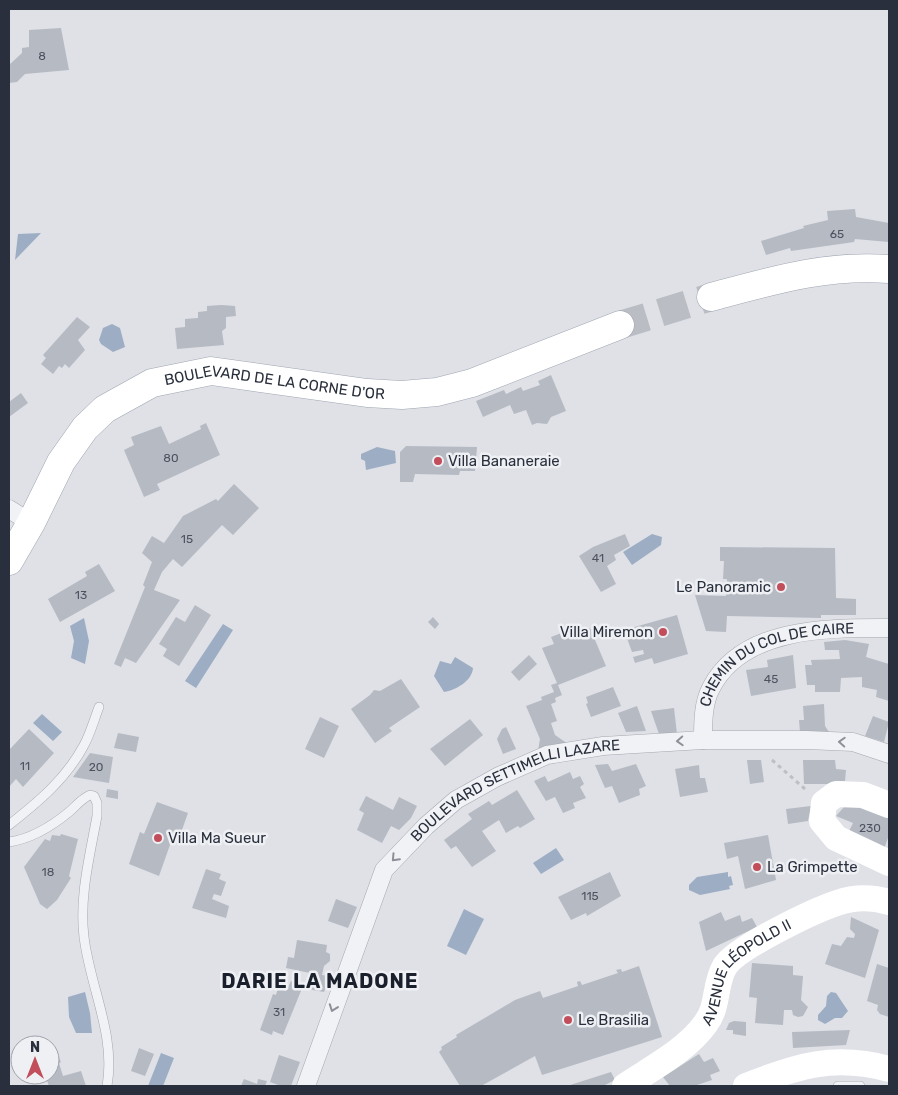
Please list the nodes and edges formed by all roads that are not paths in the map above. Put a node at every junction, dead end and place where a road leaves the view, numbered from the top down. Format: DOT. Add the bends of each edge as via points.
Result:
graph roads {
  1 [pos="889,269"];
  2 [pos="711,297"];
  3 [pos="620,325"];
  4 [pos="9,509"];
  5 [pos="31,524"];
  6 [pos="9,561"];
  7 [pos="889,628"];
  8 [pos="98,707"];
  9 [pos="703,740"];
  10 [pos="889,754"];
  11 [pos="889,805"];
  12 [pos="9,825"];
  13 [pos="9,842"];
  14 [pos="889,862"];
  15 [pos="889,902"];
  16 [pos="889,1069"];
  17 [pos="107,1086"];
  18 [pos="306,1086"];
  19 [pos="625,1086"];
  20 [pos="746,1086"];
  21 [pos="838,1086"];
  22 [pos="860,1086"];
  1 -- 2 [label="main road" via="828,269"];
  3 -- 5 [label="main road, BOULEVARD DE LA CORNE D'OR" via="472,383 437,392 367,393 211,371 152,383 105,409 85,428 61,462"];
  4 -- 5 [label="street"];
  5 -- 6 [label="main road, BOULEVARD DE LA CORNE D'OR"];
  7 -- 9 [label="street, CHEMIN DU COL DE CAIRE" via="833,628 787,635 747,650 710,688 703,715"];
  8 -- 12 [label="lane" via="84,745 70,768 44,798"];
  10 -- 9 [label="street, BOULEVARD SETTIMELLI LAZARE, one-way" via="853,742"];
  9 -- 18 [label="street, BOULEVARD SETTIMELLI LAZARE, one-way" via="603,746 547,755 456,800 426,826 384,870"];
  11 -- 14 [label="street" via="863,795 836,794 824,803 822,821 836,838"];
  13 -- 17 [label="lane" via="29,838 68,813 84,798 94,796 97,816 83,902 84,936 105,1028 110,1066"];
  15 -- 19 [label="street, AVENUE LÉOPOLD II" via="870,897 837,903 750,944 726,964 718,980 716,1003 707,1023 690,1041"];
  16 -- 20 [label="street" via="845,1062 813,1063 780,1077"];
  21 -- 22 [label="lane"];
}
